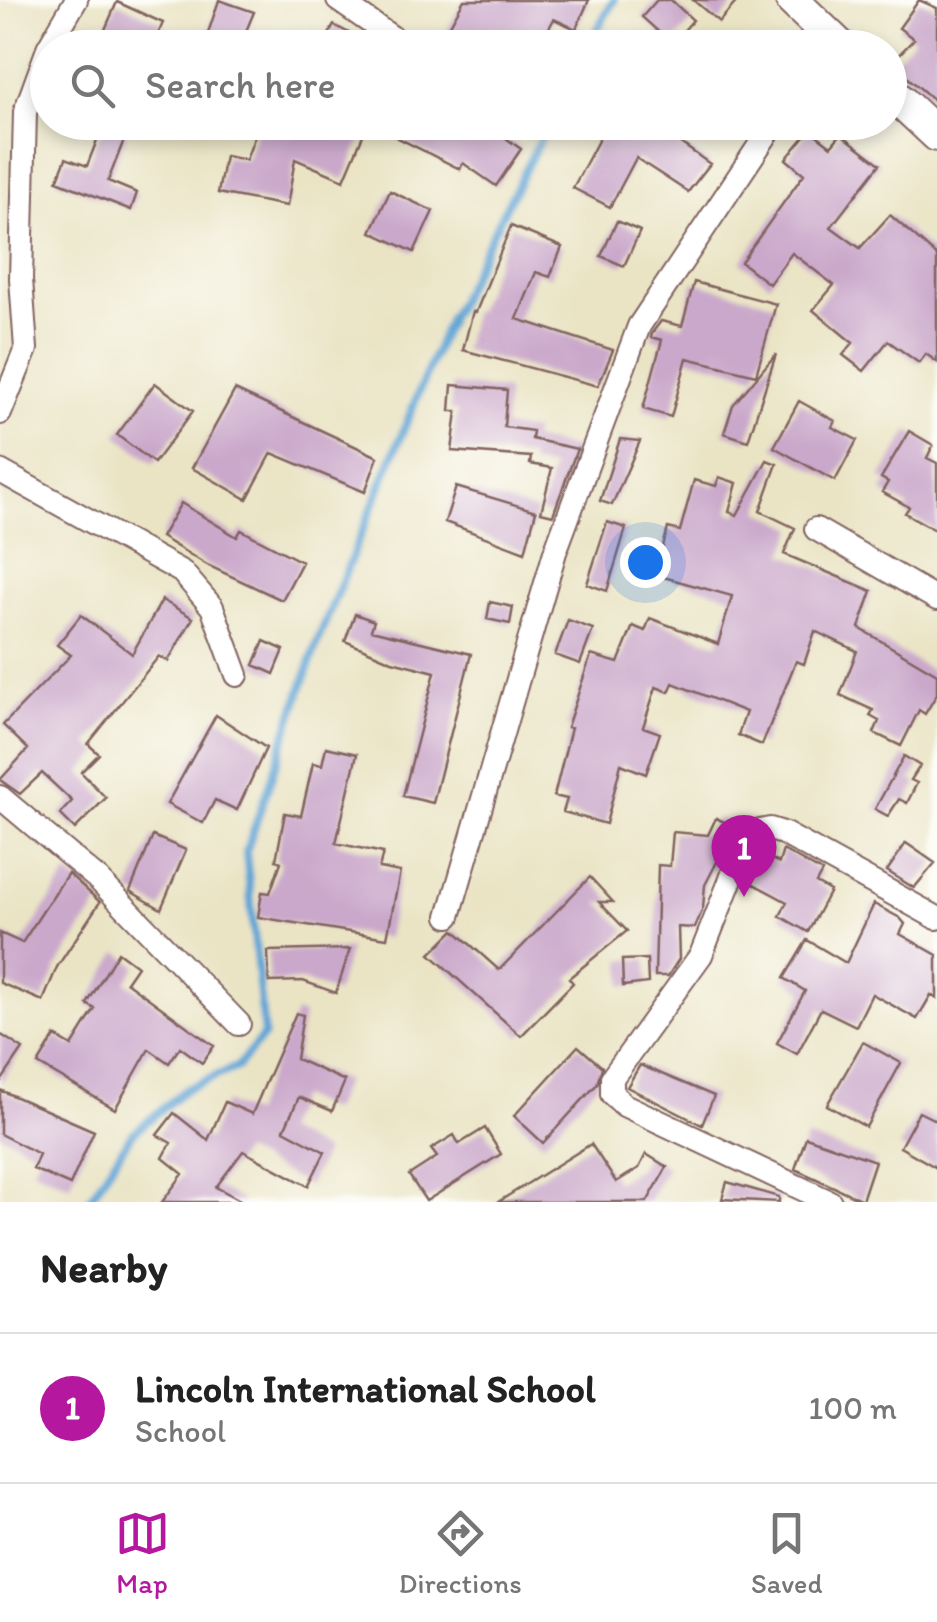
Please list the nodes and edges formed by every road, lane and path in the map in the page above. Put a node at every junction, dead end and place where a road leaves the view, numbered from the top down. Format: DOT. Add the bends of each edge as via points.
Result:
graph roads {
  1 [pos="76,0"];
  2 [pos="338,0"];
  3 [pos="792,0"];
  4 [pos="58,30"];
  5 [pos="382,30"];
  6 [pos="820,30"];
  7 [pos="30,98"];
  8 [pos="907,107"];
  9 [pos="937,135"];
  10 [pos="763,140"];
  11 [pos="0,413"];
  12 [pos="0,471"];
  13 [pos="816,529"];
  14 [pos="937,599"];
  15 [pos="237,675"];
  16 [pos="0,797"];
  17 [pos="449,916"];
  18 [pos="937,918"];
  19 [pos="239,1024"];
  20 [pos="830,1202"];
  1 -- 4 [label="street"];
  2 -- 5 [label="street"];
  3 -- 6 [label="street"];
  7 -- 11 [label="street" via="21,278 26,349"];
  8 -- 9 [label="street"];
  10 -- 17 [label="street" via="638,326 556,552"];
  12 -- 15 [label="street" via="182,572 212,606"];
  13 -- 14 [label="street"];
  16 -- 19 [label="street" via="99,880"];
  18 -- 20 [label="street" via="782,833 749,833 700,956 612,1078 612,1094 624,1105"];
}
